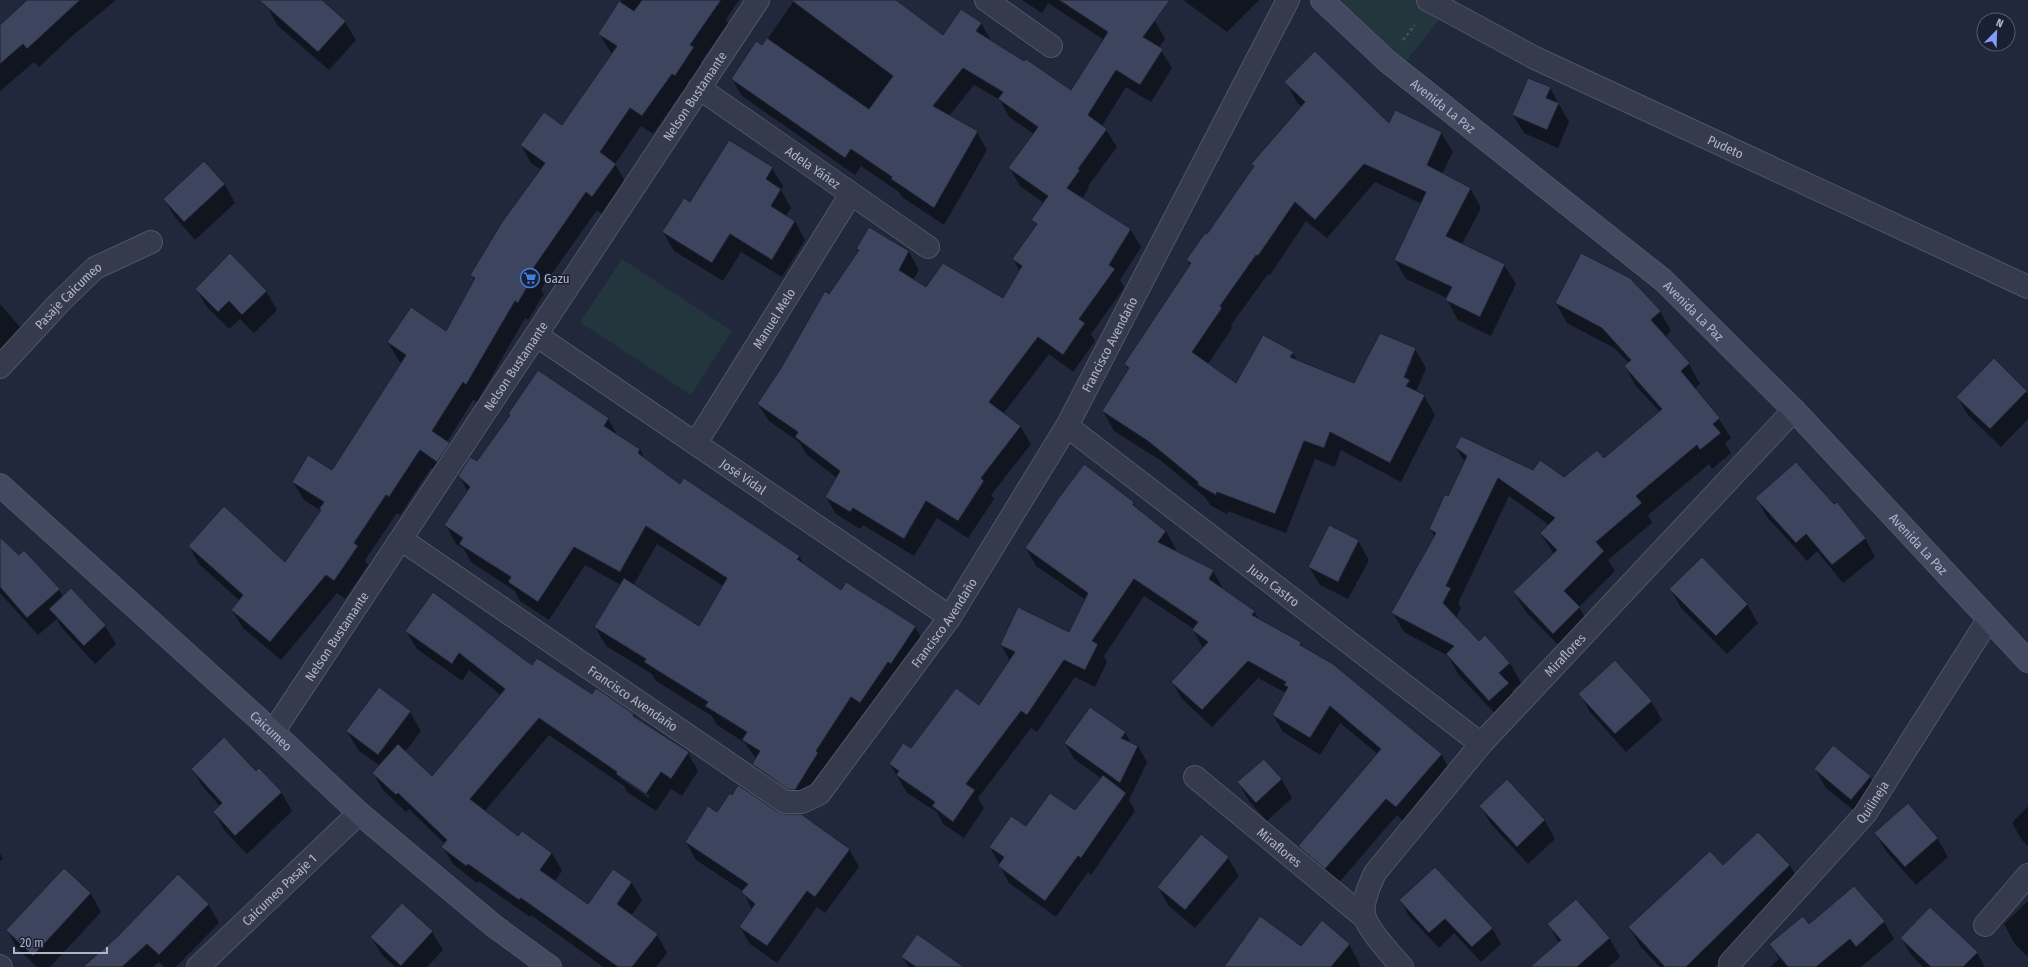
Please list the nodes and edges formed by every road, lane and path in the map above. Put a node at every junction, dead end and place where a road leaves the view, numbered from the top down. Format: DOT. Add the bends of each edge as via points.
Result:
graph roads {
  1 [pos="758,0"];
  2 [pos="986,0"];
  3 [pos="1288,0"];
  4 [pos="1322,0"];
  5 [pos="1431,1"];
  6 [pos="1051,46"];
  7 [pos="1387,60"];
  8 [pos="699,88"];
  9 [pos="851,194"];
  10 [pos="151,242"];
  11 [pos="928,247"];
  12 [pos="2028,287"];
  13 [pos="536,335"];
  14 [pos="0,368"];
  15 [pos="1794,410"];
  16 [pos="1067,426"];
  17 [pos="696,443"];
  18 [pos="0,485"];
  19 [pos="402,540"];
  20 [pos="950,617"];
  21 [pos="1988,620"];
  22 [pos="2028,661"];
  23 [pos="273,732"];
  24 [pos="1481,744"];
  25 [pos="1196,777"];
  26 [pos="359,813"];
  27 [pos="2028,875"];
  28 [pos="1364,917"];
  29 [pos="1985,925"];
  30 [pos="1730,963"];
  31 [pos="198,967"];
  32 [pos="550,967"];
  33 [pos="1402,967"];
  1 -- 8 [label="street, Nelson Bustamante"];
  2 -- 6 [label="street"];
  3 -- 16 [label="street, Francisco Avendaño"];
  4 -- 7 [label="street, Avenida La Paz"];
  5 -- 7 [label="path"];
  5 -- 12 [label="street, Pudeto" via="1535,58"];
  7 -- 15 [label="street, Avenida La Paz" via="1663,280"];
  8 -- 9 [label="street, Adela Yáñez"];
  8 -- 13 [label="street, Nelson Bustamante"];
  9 -- 11 [label="street, Adela Yáñez"];
  9 -- 17 [label="street, Manuel Melo"];
  10 -- 14 [label="street, Pasaje Caicumeo" via="95,268"];
  13 -- 17 [label="street, José Vidal"];
  13 -- 19 [label="street, Nelson Bustamante"];
  15 -- 21 [label="street, Avenida La Paz"];
  15 -- 24 [label="street, Miraflores"];
  16 -- 20 [label="street, Francisco Avendaño"];
  16 -- 24 [label="street, Juan Castro"];
  17 -- 20 [label="street, José Vidal"];
  18 -- 23 [label="street, Caicumeo"];
  19 -- 20 [label="street, Francisco Avendaño" via="784,802 802,802 819,794"];
  19 -- 23 [label="street, Nelson Bustamante"];
  21 -- 22 [label="street, Avenida La Paz"];
  21 -- 30 [label="street, Quilineja" via="1865,814"];
  23 -- 26 [label="street, Caicumeo"];
  24 -- 28 [label="street, Miraflores" via="1375,873 1366,895"];
  25 -- 28 [label="street, Miraflores"];
  26 -- 31 [label="street, Caicumeo Pasaje 1"];
  26 -- 32 [label="street, Caicumeo" via="494,926"];
  27 -- 29 [label="street"];
  28 -- 33 [label="street, Miraflores" via="1385,948"];
}
